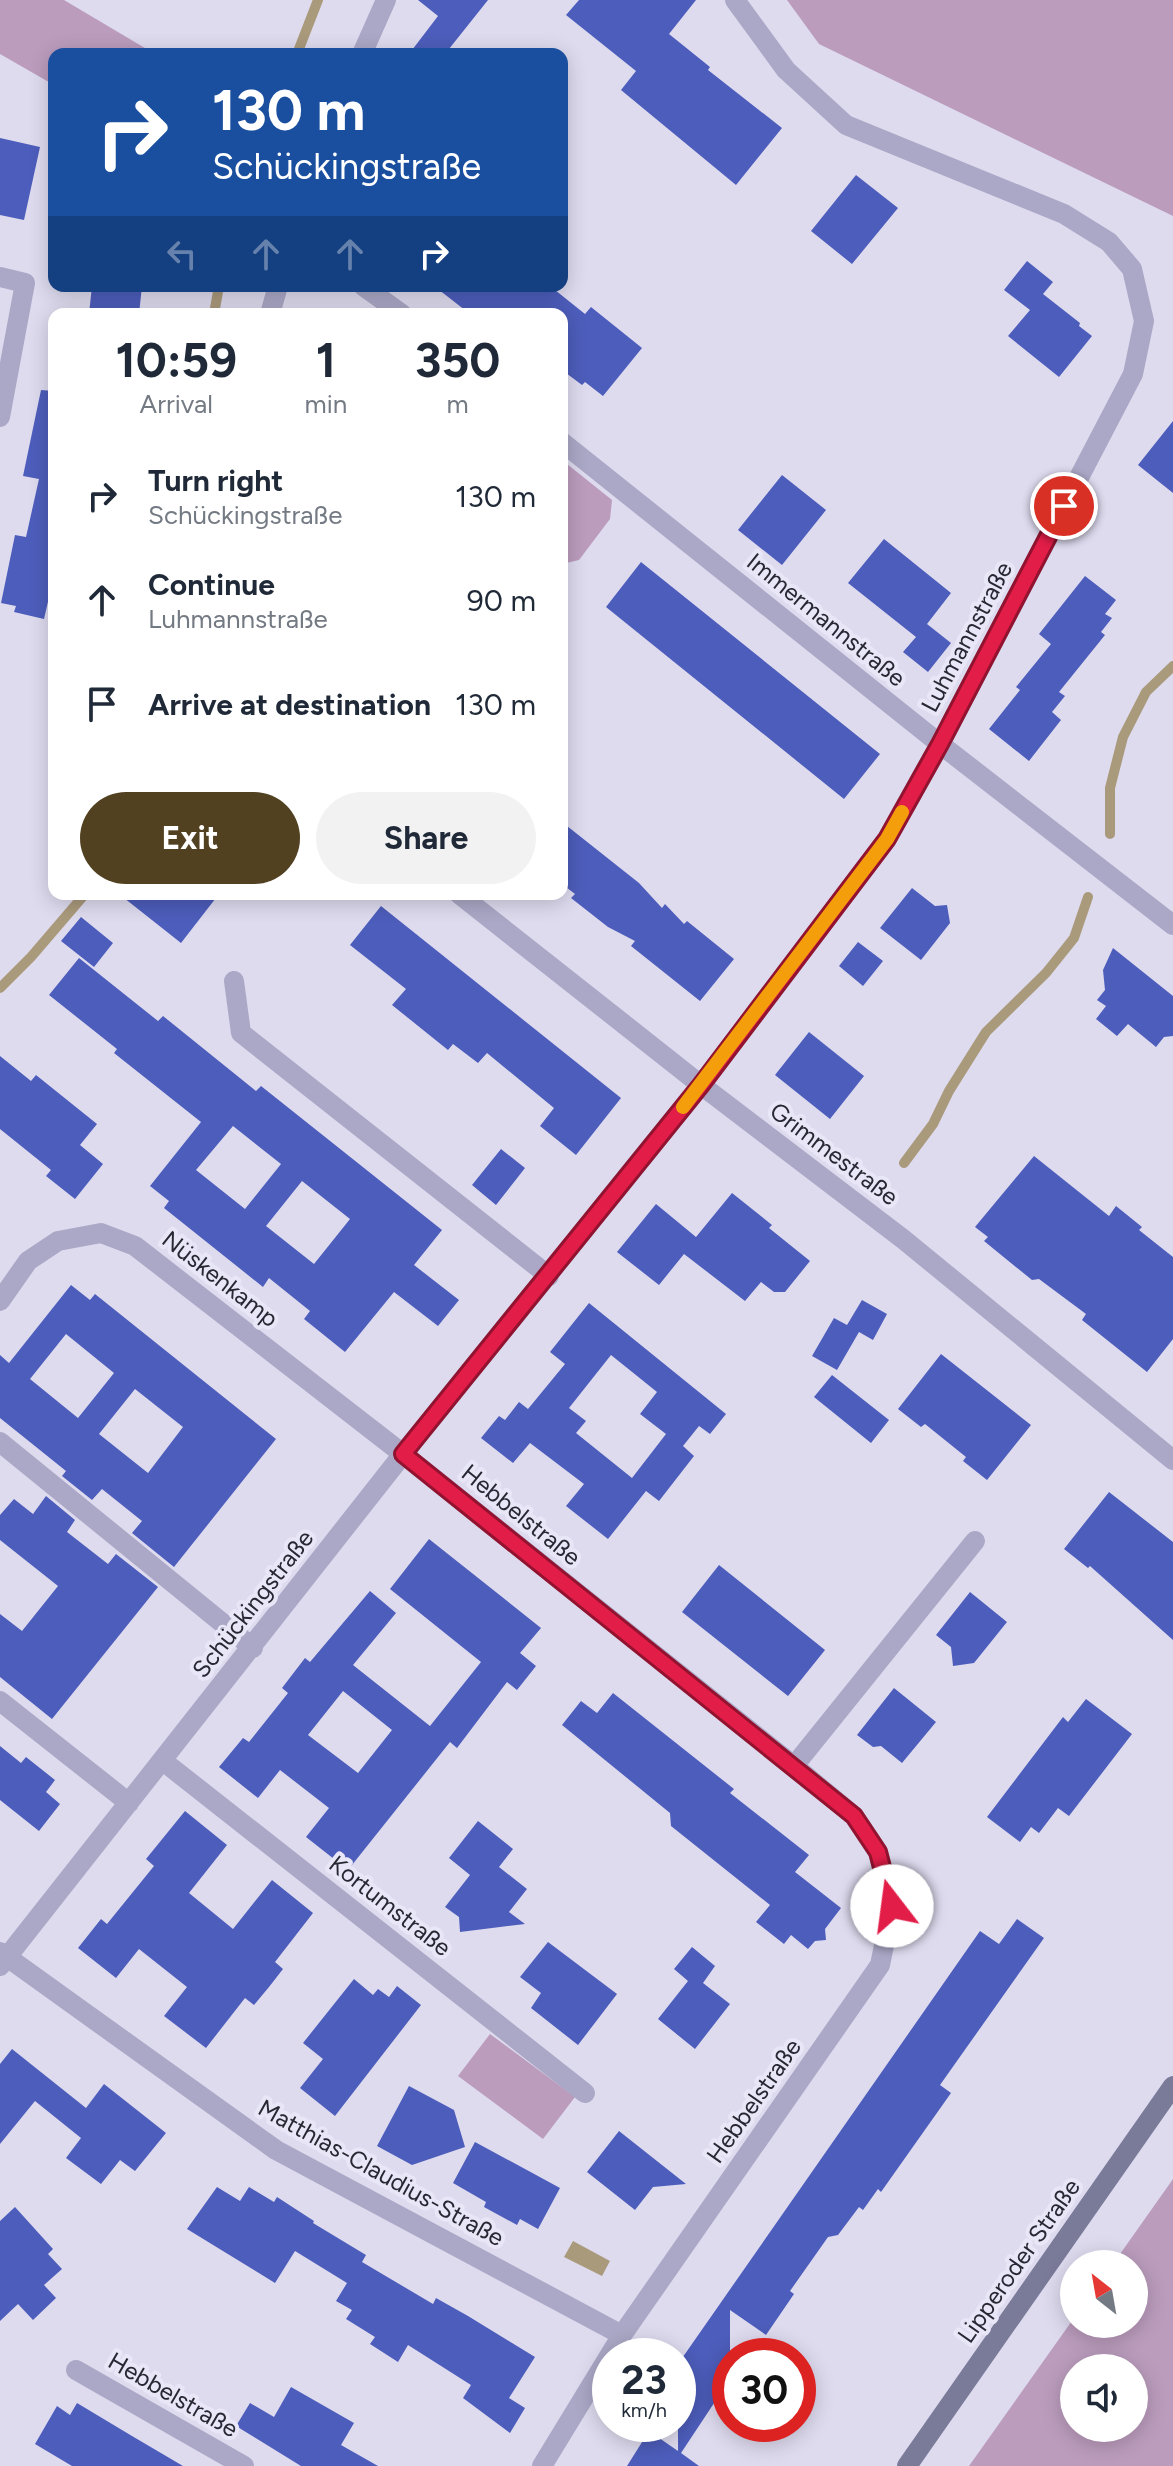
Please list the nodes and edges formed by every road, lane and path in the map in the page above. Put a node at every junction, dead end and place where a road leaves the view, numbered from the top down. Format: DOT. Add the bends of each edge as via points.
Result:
graph roads {
  1 [pos="386,0"];
  2 [pos="735,0"];
  3 [pos="365,48"];
  4 [pos="0,277"];
  5 [pos="371,292"];
  6 [pos="394,308"];
  7 [pos="0,417"];
  8 [pos="568,447"];
  9 [pos="940,744"];
  10 [pos="467,900"];
  11 [pos="1173,925"];
  12 [pos="234,981"];
  13 [pos="701,1085"];
  14 [pos="549,1276"];
  15 [pos="0,1301"];
  16 [pos="0,1442"];
  17 [pos="403,1454"];
  18 [pos="1173,1460"];
  19 [pos="975,1541"];
  20 [pos="253,1648"];
  21 [pos="0,1701"];
  22 [pos="163,1761"];
  23 [pos="794,1766"];
  24 [pos="129,1803"];
  25 [pos="2,1959"];
  26 [pos="1173,2086"];
  27 [pos="585,2093"];
  28 [pos="622,2335"];
  29 [pos="76,2370"];
  30 [pos="244,2466"];
  31 [pos="542,2466"];
  32 [pos="907,2466"];
  1 -- 3 [label="street"];
  2 -- 9 [label="street, Luhmannstraße" via="786,70 846,125 1064,214 1109,242 1132,269 1144,321 1133,374"];
  4 -- 7 [label="street" via="25,283"];
  5 -- 6 [label="street"];
  8 -- 9 [label="street, Immermannstraße"];
  9 -- 11 [label="street, Immermannstraße"];
  9 -- 13 [label="street, Luhmannstraße" via="887,839"];
  10 -- 13 [label="street, Grimmestraße"];
  12 -- 14 [label="street" via="241,1033"];
  13 -- 14 [label="street, Schückingstraße"];
  13 -- 18 [label="street, Grimmestraße" via="903,1239"];
  14 -- 17 [label="street, Schückingstraße"];
  15 -- 17 [label="street, Nüskenkamp" via="28,1261 58,1241 101,1233 135,1246"];
  16 -- 20 [label="street"];
  17 -- 20 [label="street, Schückingstraße"];
  17 -- 23 [label="street, Hebbelstraße"];
  19 -- 23 [label="street"];
  20 -- 22 [label="street, Schückingstraße"];
  21 -- 24 [label="street"];
  22 -- 24 [label="street, Schückingstraße"];
  22 -- 27 [label="street, Kortumstraße"];
  23 -- 28 [label="street, Hebbelstraße" via="854,1816 878,1852 892,1906 880,1965"];
  24 -- 25 [label="street, Schückingstraße"];
  25 -- 28 [label="street, Matthias-Claudius-Straße" via="276,2150"];
  26 -- 32 [label="main road, Lipperoder Straße"];
  28 -- 31 [label="street, Hebbelstraße"];
  29 -- 30 [label="street, Hebbelstraße"];
}
